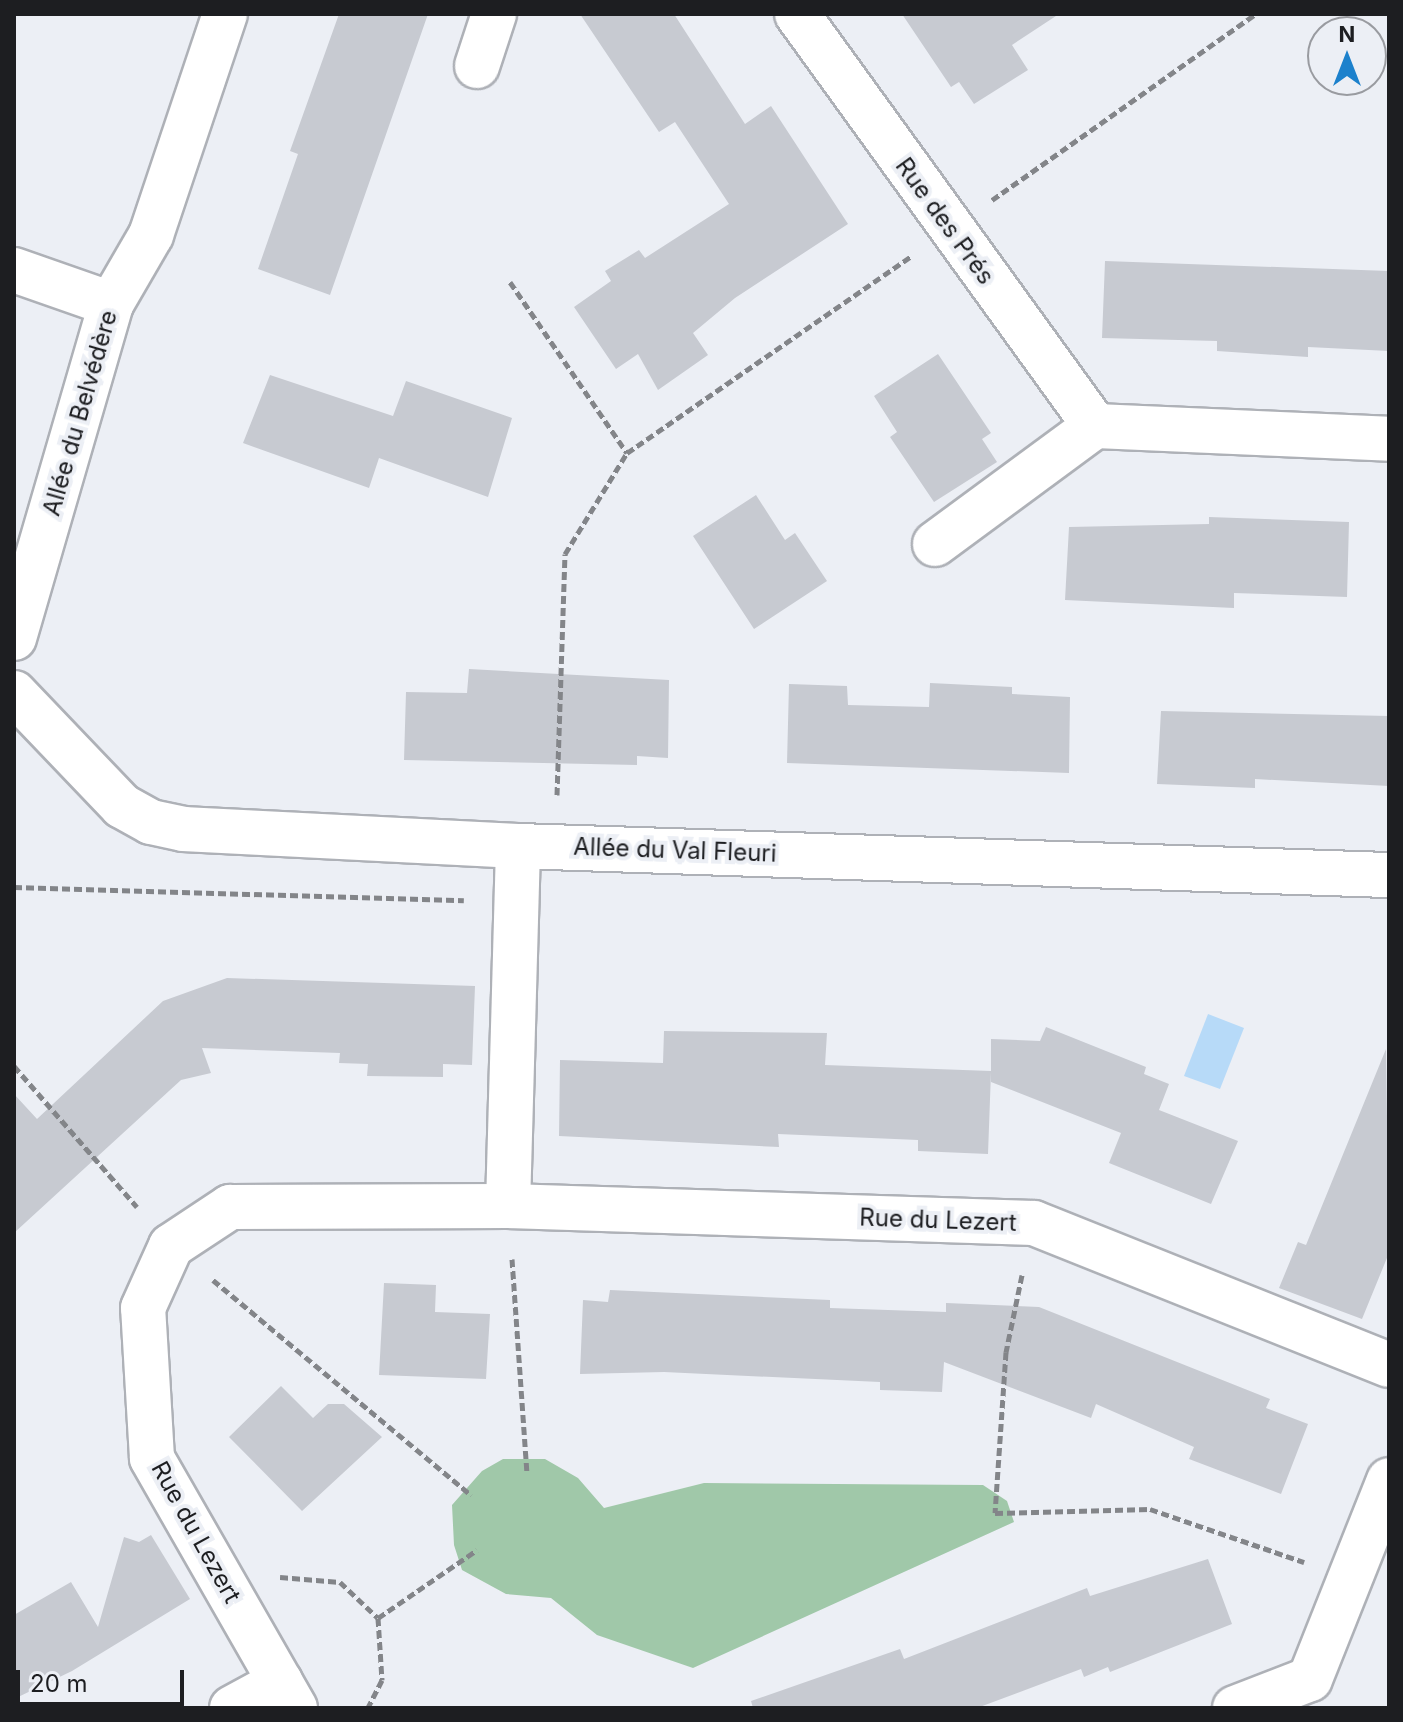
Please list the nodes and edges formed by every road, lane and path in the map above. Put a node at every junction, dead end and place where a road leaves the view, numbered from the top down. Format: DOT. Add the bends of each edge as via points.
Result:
graph roads {
  1 [pos="225,14"];
  2 [pos="494,14"];
  3 [pos="797,14"];
  4 [pos="1256,14"];
  5 [pos="477,66"];
  6 [pos="950,230"];
  7 [pos="14,270"];
  8 [pos="510,282"];
  9 [pos="111,304"];
  10 [pos="1095,426"];
  11 [pos="1389,439"];
  12 [pos="627,453"];
  13 [pos="935,544"];
  14 [pos="14,638"];
  15 [pos="14,693"];
  16 [pos="537,846"];
  17 [pos="1389,875"];
  18 [pos="14,1066"];
  19 [pos="508,1206"];
  20 [pos="1034,1223"];
  21 [pos="171,1246"];
  22 [pos="1389,1365"];
  23 [pos="527,1472"];
  24 [pos="1389,1480"];
  25 [pos="471,1495"];
  26 [pos="477,1550"];
  27 [pos="1350,1578"];
  28 [pos="230,1595"];
  29 [pos="378,1618"];
  30 [pos="288,1695"];
  31 [pos="232,1708"];
  32 [pos="368,1708"];
  33 [pos="1235,1708"];
  1 -- 9 [label="street, Allée du Belvédère" via="151,235"];
  2 -- 5 [label="street"];
  3 -- 6 [label="street, Rue des Prés"];
  4 -- 6 [label="path"];
  6 -- 10 [label="street, Rue des Prés"];
  6 -- 12 [label="path"];
  7 -- 9 [label="street"];
  8 -- 12 [label="path"];
  9 -- 14 [label="street, Allée du Belvédère"];
  10 -- 11 [label="street"];
  10 -- 13 [label="street"];
  12 -- 16 [label="path" via="565,554"];
  15 -- 16 [label="street, Allée du Val Fleuri" via="122,806 151,822 183,829"];
  16 -- 17 [label="street, Allée du Val Fleuri"];
  16 -- 19 [label="street"];
  18 -- 21 [label="path"];
  19 -- 20 [label="street, Rue du Lezert"];
  19 -- 21 [label="street, Rue du Lezert" via="230,1207"];
  19 -- 23 [label="path"];
  20 -- 22 [label="street, Rue du Lezert"];
  20 -- 27 [label="path" via="1006,1352 995,1513 1150,1509"];
  21 -- 25 [label="path"];
  21 -- 28 [label="street, Rue du Lezert" via="143,1308 152,1458"];
  24 -- 27 [label="street"];
  26 -- 29 [label="path"];
  27 -- 33 [label="street" via="1310,1679"];
  28 -- 29 [label="path" via="255,1582 294,1574 340,1582"];
  28 -- 30 [label="street, Rue du Lezert"];
  29 -- 32 [label="path" via="382,1680"];
  30 -- 31 [label="street, Rue du Lezert"];
}
